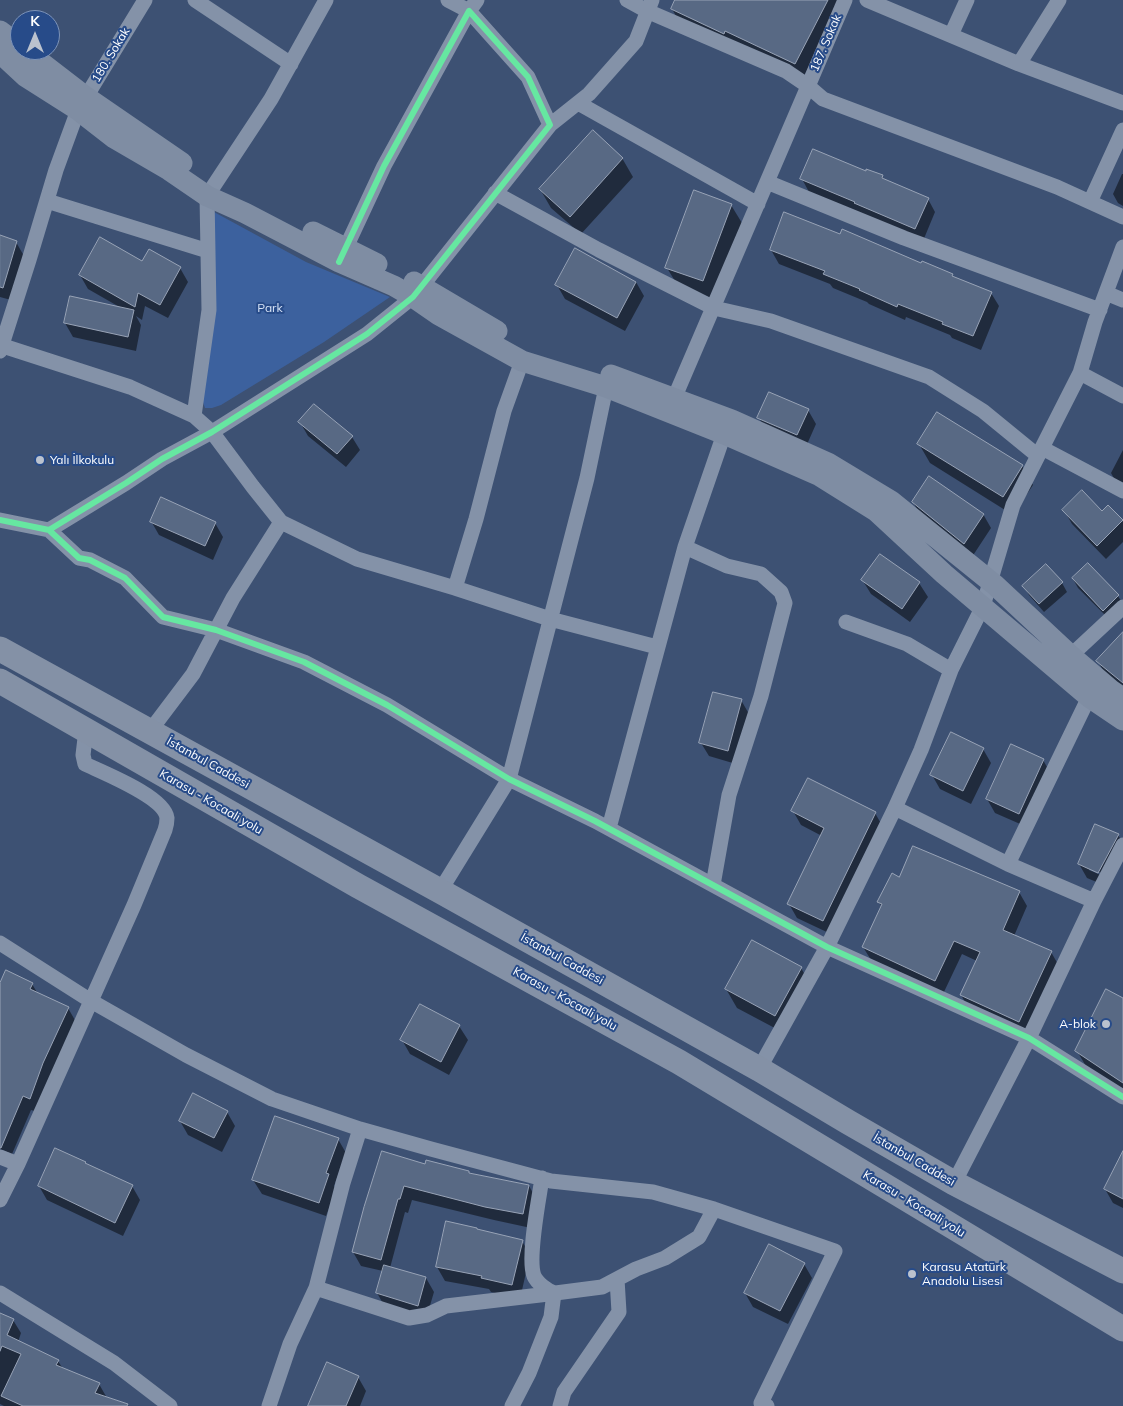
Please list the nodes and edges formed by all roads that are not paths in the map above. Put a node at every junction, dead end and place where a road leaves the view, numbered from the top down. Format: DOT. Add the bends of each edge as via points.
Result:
graph roads {
  1 [pos="145,0"];
  2 [pos="195,0"];
  3 [pos="326,0"];
  4 [pos="448,0"];
  5 [pos="627,0"];
  6 [pos="845,0"];
  7 [pos="867,0"];
  8 [pos="967,0"];
  9 [pos="1059,0"];
  10 [pos="473,5"];
  11 [pos="649,6"];
  12 [pos="951,36"];
  13 [pos="0,53"];
  14 [pos="36,60"];
  15 [pos="291,64"];
  16 [pos="1019,64"];
  17 [pos="808,86"];
  18 [pos="578,103"];
  19 [pos="1123,103"];
  20 [pos="82,104"];
  21 [pos="550,125"];
  22 [pos="1123,130"];
  23 [pos="767,182"];
  24 [pos="211,190"];
  25 [pos="495,193"];
  26 [pos="47,201"];
  27 [pos="1090,202"];
  28 [pos="758,204"];
  29 [pos="1123,217"];
  30 [pos="1123,247"];
  31 [pos="208,251"];
  32 [pos="342,255"];
  33 [pos="417,291"];
  34 [pos="1106,293"];
  35 [pos="1123,300"];
  36 [pos="714,308"];
  37 [pos="1100,310"];
  38 [pos="1,347"];
  39 [pos="522,361"];
  40 [pos="1080,372"];
  41 [pos="606,387"];
  42 [pos="1123,396"];
  43 [pos="671,405"];
  44 [pos="194,416"];
  45 [pos="212,432"];
  46 [pos="724,434"];
  47 [pos="1040,452"];
  48 [pos="1123,492"];
  49 [pos="0,520"];
  50 [pos="281,522"];
  51 [pos="49,530"];
  52 [pos="685,547"];
  53 [pos="990,582"];
  54 [pos="455,588"];
  55 [pos="983,606"];
  56 [pos="1123,607"];
  57 [pos="550,619"];
  58 [pos="846,622"];
  59 [pos="216,630"];
  60 [pos="657,647"];
  61 [pos="0,649"];
  62 [pos="1063,662"];
  63 [pos="951,670"];
  64 [pos="0,681"];
  65 [pos="1089,697"];
  66 [pos="1123,698"];
  67 [pos="1123,720"];
  68 [pos="86,730"];
  69 [pos="150,732"];
  70 [pos="509,779"];
  71 [pos="895,808"];
  72 [pos="609,828"];
  73 [pos="1123,845"];
  74 [pos="1008,864"];
  75 [pos="713,886"];
  76 [pos="440,891"];
  77 [pos="1094,901"];
  78 [pos="0,943"];
  79 [pos="827,947"];
  80 [pos="91,1001"];
  81 [pos="1029,1038"];
  82 [pos="759,1069"];
  83 [pos="1123,1096"];
  84 [pos="360,1129"];
  85 [pos="0,1157"];
  86 [pos="18,1164"];
  87 [pos="542,1178"];
  88 [pos="954,1183"];
  89 [pos="0,1200"];
  90 [pos="714,1209"];
  91 [pos="1123,1271"];
  92 [pos="617,1279"];
  93 [pos="316,1288"];
  94 [pos="0,1293"];
  95 [pos="554,1294"];
  96 [pos="1123,1329"];
  97 [pos="170,1406"];
  98 [pos="269,1406"];
  99 [pos="512,1406"];
  100 [pos="560,1406"];
  101 [pos="767,1406"];
  1 -- 20 [label="street, 180. Sokak"];
  2 -- 15 [label="street"];
  3 -- 15 [label="street"];
  4 -- 10 [label="street"];
  5 -- 11 [label="street"];
  6 -- 17 [label="street, 187. Sokak"];
  7 -- 12 [label="street"];
  8 -- 12 [label="street"];
  9 -- 16 [label="street"];
  10 -- 21 [label="street" via="528,77"];
  10 -- 32 [label="street" via="384,166"];
  11 -- 17 [label="street" via="786,71"];
  11 -- 18 [label="street" via="636,41"];
  12 -- 16 [label="street"];
  13 -- 20 [label="main road" via="26,77"];
  14 -- 20 [label="main road"];
  15 -- 24 [label="street"];
  16 -- 19 [label="street"];
  17 -- 23 [label="street, 187. Sokak"];
  17 -- 27 [label="street" via="824,99"];
  18 -- 21 [label="street"];
  18 -- 28 [label="street"];
  20 -- 24 [label="main road" via="114,138"];
  20 -- 26 [label="street, 180. Sokak"];
  21 -- 25 [label="street"];
  22 -- 27 [label="street"];
  23 -- 28 [label="street, 187. Sokak"];
  23 -- 37 [label="street" via="904,238"];
  24 -- 31 [label="street"];
  24 -- 32 [label="main road" via="246,213"];
  25 -- 33 [label="street"];
  25 -- 36 [label="street"];
  26 -- 31 [label="street"];
  26 -- 38 [label="street, 180. Sokak"];
  27 -- 29 [label="street"];
  28 -- 36 [label="street, 187. Sokak"];
  30 -- 34 [label="street"];
  31 -- 44 [label="street" via="209,310"];
  32 -- 33 [label="main road" via="394,286"];
  33 -- 39 [label="main road" via="439,315"];
  33 -- 43 [label="main road" via="529,350 616,376"];
  33 -- 45 [label="street" via="367,334"];
  34 -- 35 [label="street"];
  34 -- 37 [label="street"];
  36 -- 43 [label="street, 187. Sokak"];
  36 -- 47 [label="street" via="771,321 929,377"];
  37 -- 40 [label="street"];
  38 -- 44 [label="street" via="130,387"];
  39 -- 41 [label="main road"];
  39 -- 54 [label="street" via="504,411"];
  40 -- 42 [label="street"];
  40 -- 47 [label="street"];
  41 -- 43 [label="main road"];
  41 -- 57 [label="street" via="588,478"];
  43 -- 46 [label="main road"];
  43 -- 53 [label="main road" via="732,420 828,463 891,501"];
  44 -- 45 [label="street"];
  45 -- 50 [label="street"];
  45 -- 51 [label="street" via="162,459"];
  46 -- 52 [label="street"];
  46 -- 55 [label="main road" via="820,476 876,511"];
  47 -- 48 [label="street"];
  47 -- 53 [label="street" via="1013,505"];
  49 -- 51 [label="street"];
  50 -- 54 [label="street" via="357,559"];
  50 -- 59 [label="street"];
  51 -- 59 [label="street" via="79,558 90,560 125,578 163,617"];
  52 -- 60 [label="street"];
  52 -- 75 [label="street" via="727,566 762,574 781,592 785,603 761,696 729,795"];
  53 -- 55 [label="street"];
  53 -- 62 [label="main road"];
  54 -- 57 [label="street"];
  55 -- 62 [label="main road"];
  55 -- 63 [label="street"];
  56 -- 62 [label="street"];
  57 -- 60 [label="street"];
  57 -- 70 [label="street"];
  58 -- 63 [label="street" via="907,644"];
  59 -- 69 [label="street" via="193,674"];
  59 -- 70 [label="street" via="304,662 387,705"];
  60 -- 72 [label="street"];
  61 -- 69 [label="highway, İstanbul Caddesi"];
  62 -- 65 [label="main road"];
  62 -- 66 [label="main road"];
  63 -- 71 [label="street"];
  64 -- 68 [label="highway, Karasu - Kocaali yolu"];
  65 -- 67 [label="main road"];
  65 -- 74 [label="street"];
  68 -- 80 [label="street" via="85,764 143,792 161,806 167,818 162,838"];
  68 -- 96 [label="highway, Karasu - Kocaali yolu" via="358,886 679,1062"];
  69 -- 76 [label="highway, İstanbul Caddesi"];
  70 -- 72 [label="street"];
  70 -- 76 [label="street"];
  71 -- 74 [label="street"];
  71 -- 79 [label="street"];
  72 -- 75 [label="street"];
  73 -- 77 [label="street"];
  74 -- 77 [label="street"];
  75 -- 79 [label="street"];
  76 -- 82 [label="highway, İstanbul Caddesi"];
  77 -- 81 [label="street"];
  78 -- 80 [label="street"];
  79 -- 81 [label="street"];
  79 -- 82 [label="street"];
  80 -- 84 [label="street" via="272,1099"];
  80 -- 86 [label="street"];
  81 -- 83 [label="street"];
  81 -- 88 [label="street"];
  82 -- 88 [label="highway, İstanbul Caddesi"];
  84 -- 87 [label="street"];
  84 -- 93 [label="street"];
  85 -- 86 [label="street"];
  86 -- 89 [label="street"];
  87 -- 90 [label="street" via="653,1192"];
  87 -- 95 [label="street" via="531,1263 534,1277"];
  88 -- 91 [label="highway, İstanbul Caddesi"];
  90 -- 92 [label="street" via="699,1237 665,1258"];
  90 -- 101 [label="street" via="835,1251 761,1403"];
  92 -- 95 [label="street" via="602,1287"];
  92 -- 100 [label="street" via="619,1312 564,1392"];
  93 -- 95 [label="street" via="409,1318 427,1315 446,1306"];
  93 -- 98 [label="street" via="290,1344"];
  94 -- 97 [label="street" via="114,1364"];
  95 -- 99 [label="street" via="551,1317 529,1374"];
}
